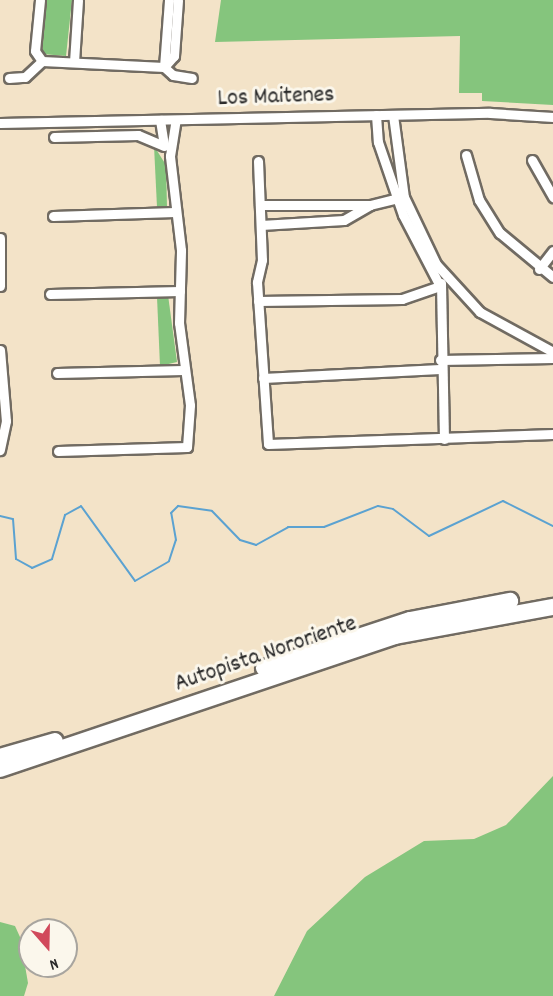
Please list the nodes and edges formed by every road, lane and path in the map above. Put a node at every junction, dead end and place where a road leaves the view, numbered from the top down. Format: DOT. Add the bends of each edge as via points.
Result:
graph roads {
  1 [pos="40,0"];
  2 [pos="78,0"];
  3 [pos="169,0"];
  4 [pos="178,0"];
  5 [pos="42,61"];
  6 [pos="74,62"];
  7 [pos="164,67"];
  8 [pos="9,78"];
  9 [pos="192,78"];
  10 [pos="376,115"];
  11 [pos="393,115"];
  12 [pos="553,117"];
  13 [pos="160,120"];
  14 [pos="176,120"];
  15 [pos="0,123"];
  16 [pos="54,137"];
  17 [pos="164,146"];
  18 [pos="465,155"];
  19 [pos="170,156"];
  20 [pos="532,160"];
  21 [pos="258,161"];
  22 [pos="553,197"];
  23 [pos="401,198"];
  24 [pos="260,205"];
  25 [pos="370,205"];
  26 [pos="175,212"];
  27 [pos="53,216"];
  28 [pos="261,225"];
  29 [pos="0,238"];
  30 [pos="553,251"];
  31 [pos="539,269"];
  32 [pos="444,276"];
  33 [pos="553,277"];
  34 [pos="0,286"];
  35 [pos="440,286"];
  36 [pos="180,291"];
  37 [pos="50,294"];
  38 [pos="258,301"];
  39 [pos="542,348"];
  40 [pos="0,350"];
  41 [pos="553,352"];
  42 [pos="537,358"];
  43 [pos="553,358"];
  44 [pos="440,365"];
  45 [pos="183,370"];
  46 [pos="1,373"];
  47 [pos="57,373"];
  48 [pos="263,378"];
  49 [pos="553,434"];
  50 [pos="444,439"];
  51 [pos="0,450"];
  52 [pos="58,451"];
  53 [pos="553,596"];
  54 [pos="553,607"];
  55 [pos="0,757"];
  56 [pos="0,769"];
  1 -- 5 [label="street" via="34,51"];
  2 -- 6 [label="street"];
  3 -- 7 [label="street"];
  4 -- 7 [label="street" via="174,56"];
  5 -- 6 [label="street"];
  5 -- 8 [label="street" via="25,77"];
  6 -- 7 [label="street"];
  7 -- 9 [label="street" via="173,75"];
  10 -- 11 [label="street, Los Maitenes"];
  10 -- 14 [label="street, Los Maitenes"];
  10 -- 23 [label="street" via="378,142"];
  11 -- 12 [label="street, Los Maitenes"];
  11 -- 23 [label="street"];
  13 -- 14 [label="street, Los Maitenes"];
  13 -- 15 [label="street, Los Maitenes"];
  13 -- 17 [label="street"];
  14 -- 19 [label="street"];
  16 -- 17 [label="street" via="138,135"];
  17 -- 19 [label="street"];
  18 -- 31 [label="street" via="492,222"];
  19 -- 26 [label="street"];
  20 -- 22 [label="street"];
  21 -- 24 [label="street"];
  23 -- 25 [label="street"];
  23 -- 32 [label="street"];
  23 -- 35 [label="street"];
  24 -- 25 [label="street"];
  24 -- 28 [label="street"];
  25 -- 28 [label="street" via="344,220"];
  26 -- 27 [label="street"];
  26 -- 36 [label="street"];
  28 -- 38 [label="street"];
  29 -- 34 [label="street"];
  30 -- 31 [label="street"];
  31 -- 33 [label="street"];
  32 -- 35 [label="street"];
  32 -- 39 [label="street" via="494,322"];
  35 -- 38 [label="street" via="402,299"];
  35 -- 44 [label="street"];
  36 -- 37 [label="street"];
  36 -- 45 [label="street"];
  38 -- 48 [label="street"];
  39 -- 41 [label="street"];
  39 -- 42 [label="street"];
  40 -- 46 [label="street"];
  42 -- 43 [label="street"];
  42 -- 44 [label="street"];
  44 -- 48 [label="street"];
  44 -- 50 [label="street"];
  45 -- 47 [label="street"];
  45 -- 52 [label="street" via="190,405 187,447"];
  46 -- 51 [label="street" via="6,430"];
  48 -- 50 [label="street" via="268,444"];
  49 -- 50 [label="street"];
  53 -- 55 [label="highway, Autopista Nororiente" via="410,620"];
  54 -- 56 [label="highway, Autopista Nororiente" via="395,636"];
}
